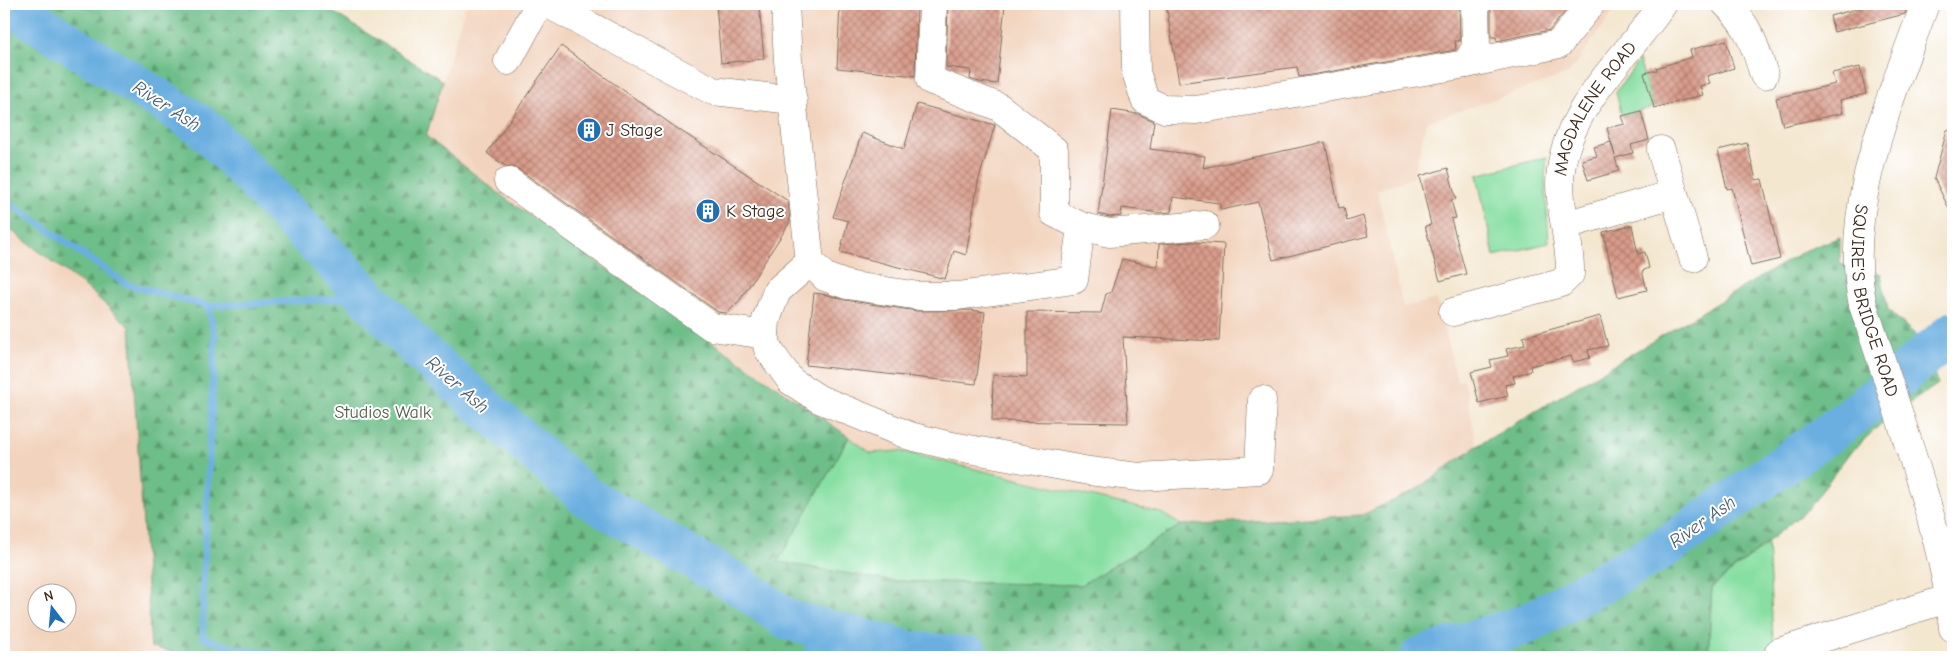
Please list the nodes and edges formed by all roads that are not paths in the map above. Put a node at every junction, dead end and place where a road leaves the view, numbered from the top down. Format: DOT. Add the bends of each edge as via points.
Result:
graph roads {
  1 [pos="539,4"];
  2 [pos="548,4"];
  3 [pos="785,4"];
  4 [pos="933,4"];
  5 [pos="1136,4"];
  6 [pos="1475,4"];
  7 [pos="1591,4"];
  8 [pos="1663,4"];
  9 [pos="1726,4"];
  10 [pos="1926,4"];
  11 [pos="508,61"];
  12 [pos="1466,64"];
  13 [pos="1764,75"];
  14 [pos="793,100"];
  15 [pos="1661,150"];
  16 [pos="508,181"];
  17 [pos="1674,194"];
  18 [pos="1205,225"];
  19 [pos="1565,225"];
  20 [pos="1080,226"];
  21 [pos="1693,258"];
  22 [pos="810,262"];
  23 [pos="1454,312"];
  24 [pos="765,335"];
  25 [pos="1262,400"];
  26 [pos="1947,556"];
  27 [pos="1950,598"];
  28 [pos="1953,628"];
  29 [pos="1779,652"];
  1 -- 11 [label="street"];
  2 -- 14 [label="street" via="713,91"];
  3 -- 14 [label="street"];
  4 -- 20 [label="street" via="930,80 999,108 1054,150 1054,213"];
  5 -- 12 [label="street" via="1136,72 1145,100 1165,109 1196,110"];
  6 -- 12 [label="street" via="1476,47"];
  7 -- 12 [label="street" via="1559,44"];
  8 -- 19 [label="street, MAGDALENE ROAD" via="1581,113 1568,141 1560,183"];
  9 -- 13 [label="street" via="1749,30"];
  10 -- 26 [label="street, SQUIRE'S BRIDGE ROAD" via="1870,162 1860,227 1859,288"];
  14 -- 22 [label="street"];
  15 -- 17 [label="street"];
  16 -- 24 [label="street" via="712,326"];
  17 -- 19 [label="street"];
  17 -- 21 [label="street"];
  18 -- 20 [label="street" via="1109,233"];
  19 -- 23 [label="street, MAGDALENE ROAD" via="1570,274 1561,283"];
  20 -- 22 [label="street" via="1074,280 958,296 919,296 847,285 825,278"];
  22 -- 24 [label="street" via="777,291 766,320"];
  24 -- 25 [label="street" via="768,349 791,381 819,399 910,436 1089,471 1139,477 1259,470"];
  26 -- 27 [label="street, SQUIRE'S BRIDGE ROAD"];
  27 -- 28 [label="street, SQUIRE'S BRIDGE ROAD"];
  27 -- 29 [label="street"];
}
